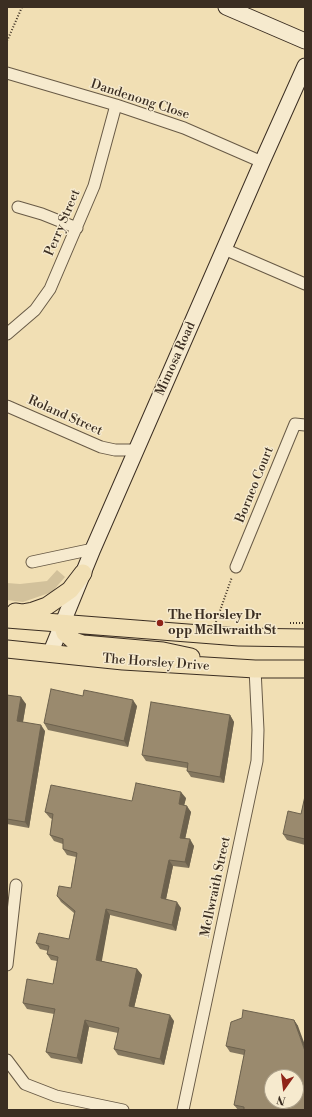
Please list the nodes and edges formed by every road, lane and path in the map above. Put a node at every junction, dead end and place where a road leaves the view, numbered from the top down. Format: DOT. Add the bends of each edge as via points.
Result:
graph roads {
  1 [pos="22,7"];
  2 [pos="226,7"];
  3 [pos="7,41"];
  4 [pos="305,41"];
  5 [pos="305,66"];
  6 [pos="7,73"];
  7 [pos="116,105"];
  8 [pos="262,162"];
  9 [pos="18,207"];
  10 [pos="77,228"];
  11 [pos="224,249"];
  12 [pos="305,284"];
  13 [pos="7,334"];
  14 [pos="7,406"];
  15 [pos="305,425"];
  16 [pos="136,450"];
  17 [pos="93,549"];
  18 [pos="32,562"];
  19 [pos="236,567"];
  20 [pos="83,573"];
  21 [pos="7,612"];
  22 [pos="7,620"];
  23 [pos="216,623"];
  24 [pos="62,624"];
  25 [pos="305,638"];
  26 [pos="7,649"];
  27 [pos="50,654"];
  28 [pos="255,669"];
  29 [pos="305,669"];
  30 [pos="16,885"];
  31 [pos="7,965"];
  32 [pos="7,1060"];
  33 [pos="123,1110"];
  34 [pos="183,1110"];
  1 -- 3 [label="path"];
  2 -- 4 [label="main road"];
  5 -- 8 [label="main road, Mimosa Road"];
  6 -- 7 [label="street, Dandenong Close"];
  7 -- 8 [label="street, Dandenong Close" via="184,128"];
  7 -- 10 [label="street, Perry Street" via="94,186"];
  8 -- 11 [label="main road, Mimosa Road"];
  9 -- 10 [label="street"];
  10 -- 13 [label="street, Perry Street" via="50,289 35,310"];
  11 -- 12 [label="street"];
  11 -- 16 [label="main road, Mimosa Road"];
  14 -- 16 [label="street, Roland Street" via="100,447"];
  15 -- 19 [label="street, Borneo Court" via="295,424"];
  16 -- 17 [label="main road, Mimosa Road"];
  17 -- 18 [label="street"];
  17 -- 20 [label="main road, Mimosa Road"];
  19 -- 23 [label="path"];
  20 -- 21 [label="main road" via="70,590 47,606 22,613"];
  20 -- 24 [label="main road, Mimosa Road"];
  22 -- 24 [label="main road"];
  24 -- 25 [label="main road" via="239,637"];
  24 -- 27 [label="main road, Mimosa Road"];
  24 -- 28 [label="main road" via="65,633 82,644 163,651"];
  26 -- 27 [label="main road, The Horsley Drive"];
  27 -- 28 [label="main road, The Horsley Drive"];
  28 -- 29 [label="main road, The Horsley Drive"];
  28 -- 34 [label="street, McIlwraith Street" via="257,761"];
  30 -- 31 [label="street"];
  32 -- 33 [label="street" via="25,1084 56,1096"];
}
